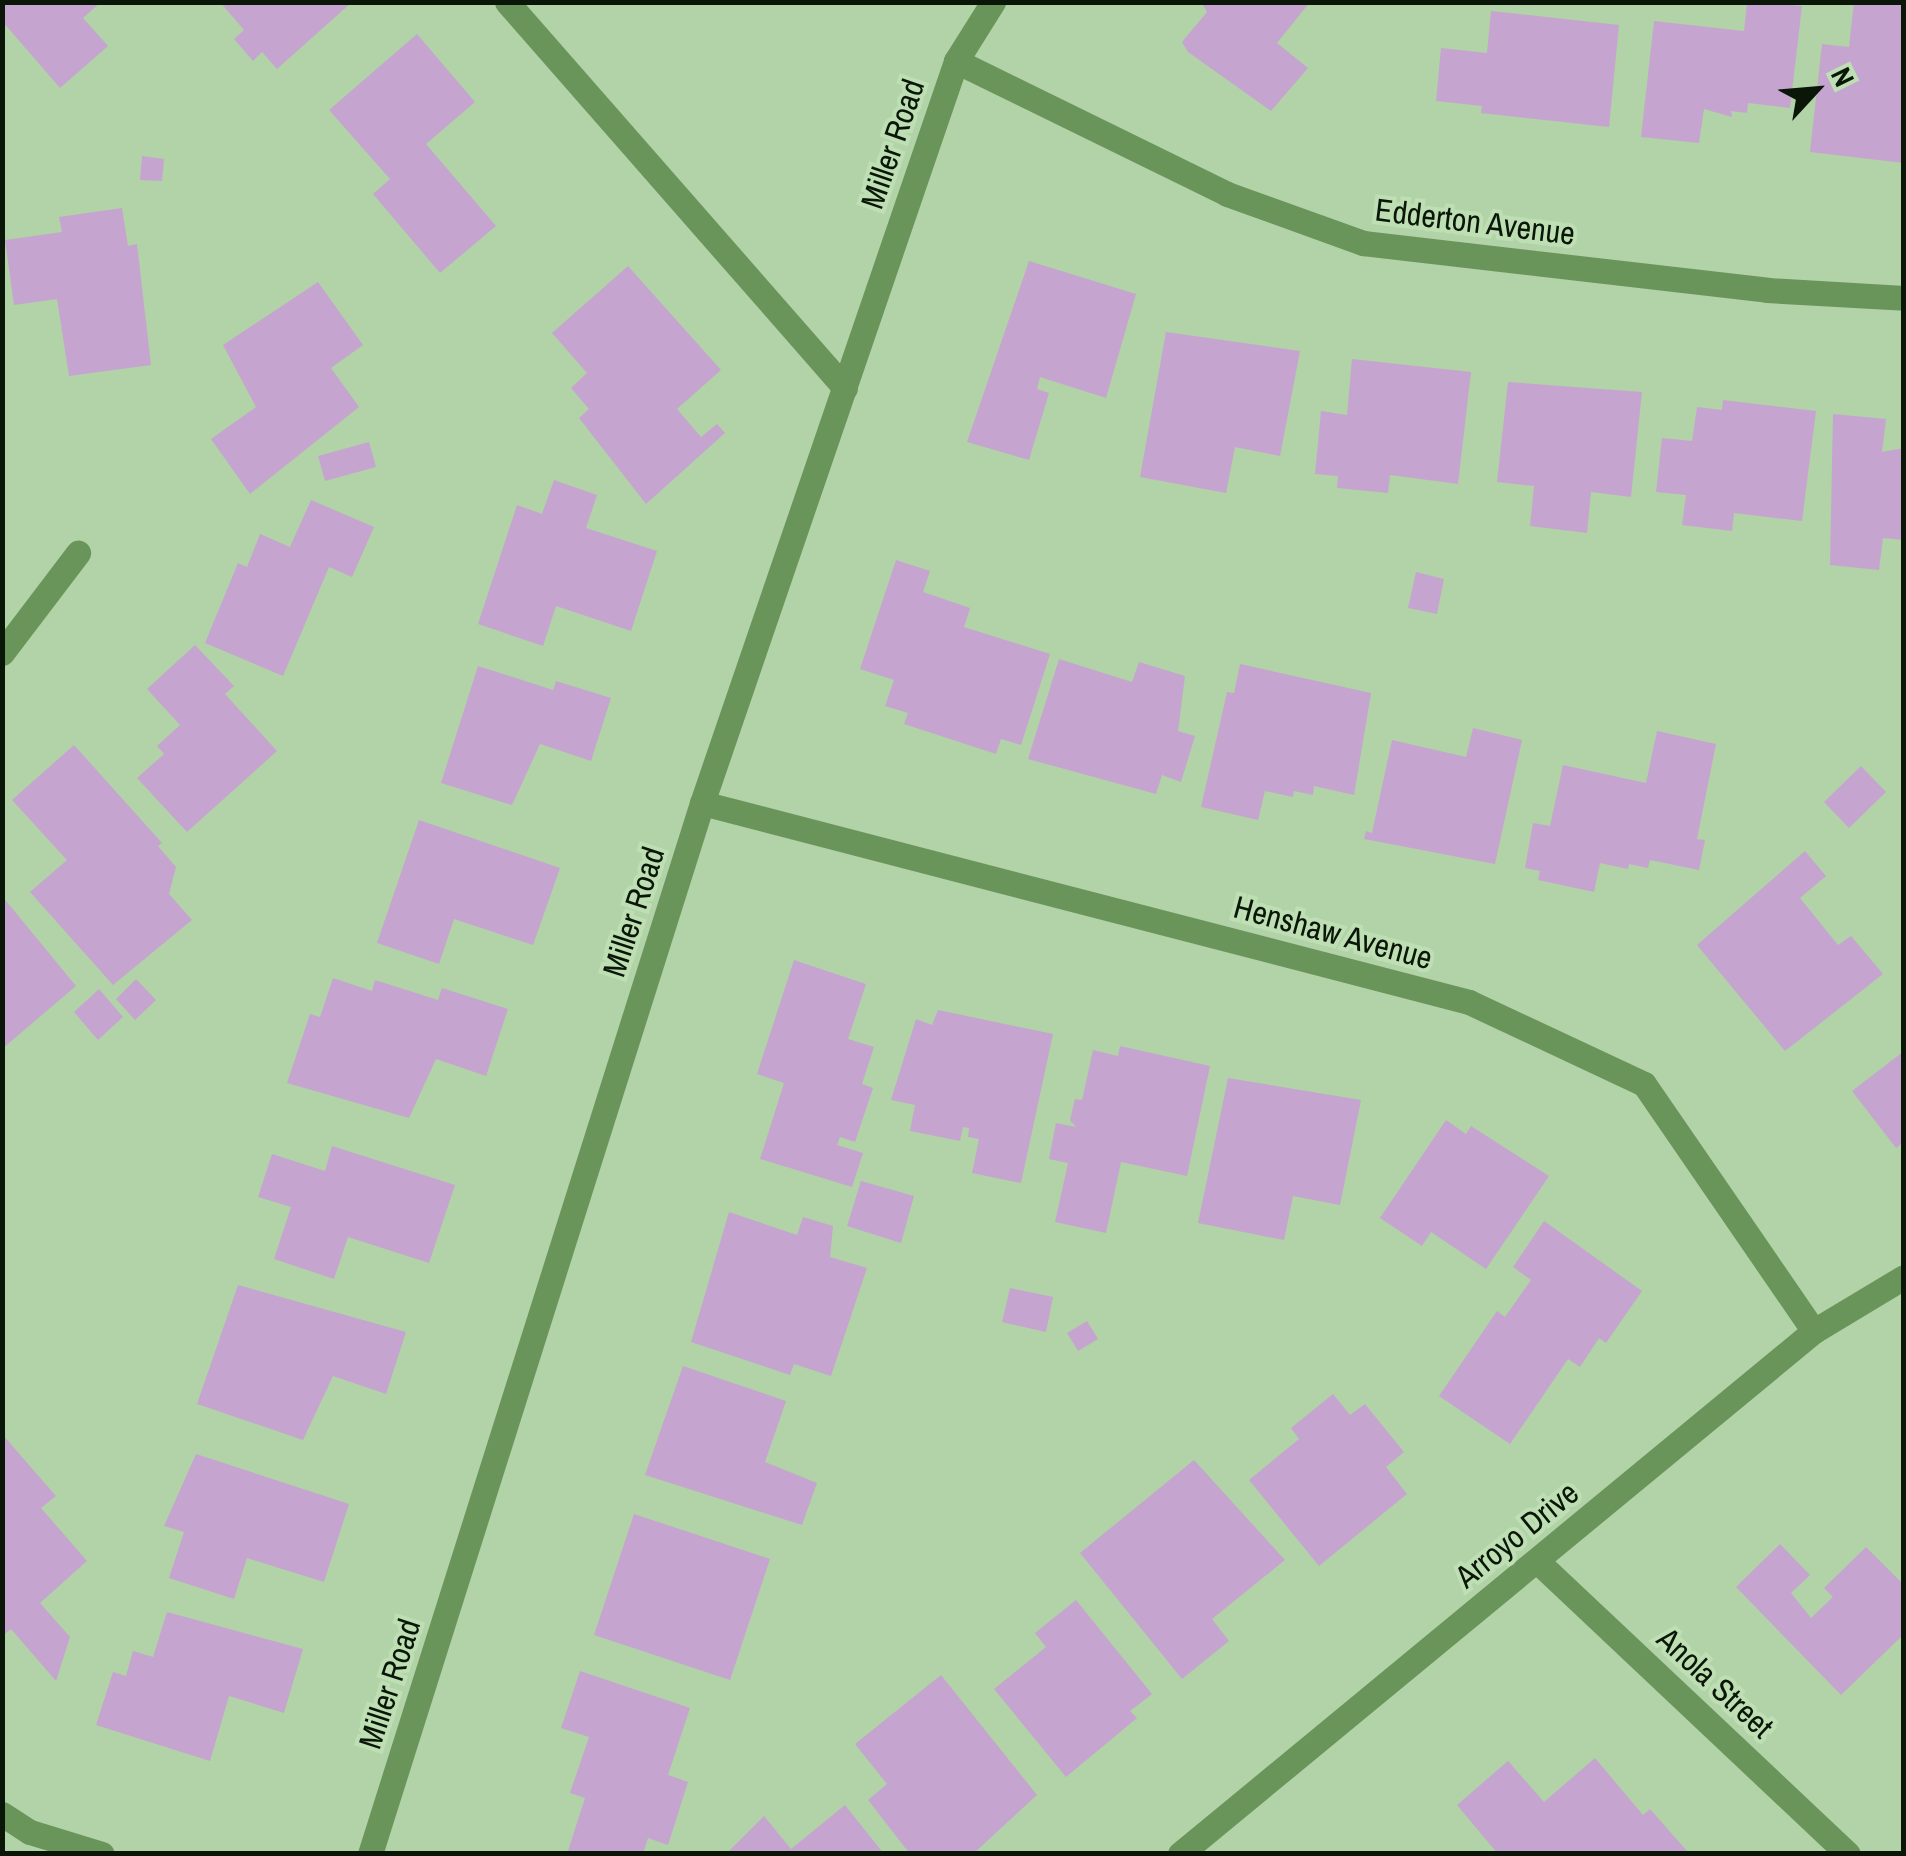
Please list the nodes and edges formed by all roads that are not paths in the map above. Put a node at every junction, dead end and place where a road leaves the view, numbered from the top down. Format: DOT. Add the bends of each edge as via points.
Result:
graph roads {
  1 [pos="507,2"];
  2 [pos="993,2"];
  3 [pos="956,61"];
  4 [pos="1904,298"];
  5 [pos="844,388"];
  6 [pos="78,553"];
  7 [pos="2,653"];
  8 [pos="702,803"];
  9 [pos="1904,1277"];
  10 [pos="1814,1331"];
  11 [pos="1537,1560"];
  12 [pos="2,1814"];
  13 [pos="102,1854"];
  14 [pos="370,1854"];
  15 [pos="1180,1854"];
  16 [pos="1848,1854"];
  1 -- 5 [label="street"];
  2 -- 3 [label="street, Miller Road"];
  3 -- 4 [label="street, Edderton Avenue" via="1227,194 1364,242 1767,290"];
  3 -- 5 [label="street, Miller Road"];
  5 -- 8 [label="street, Miller Road"];
  6 -- 7 [label="street"];
  8 -- 10 [label="street, Henshaw Avenue" via="1469,1002 1644,1084"];
  8 -- 14 [label="street, Miller Road"];
  9 -- 10 [label="street, Arroyo Drive"];
  10 -- 11 [label="street, Arroyo Drive"];
  11 -- 15 [label="street, Arroyo Drive"];
  11 -- 16 [label="street, Anola Street"];
  12 -- 13 [label="street" via="30,1832"];
}
